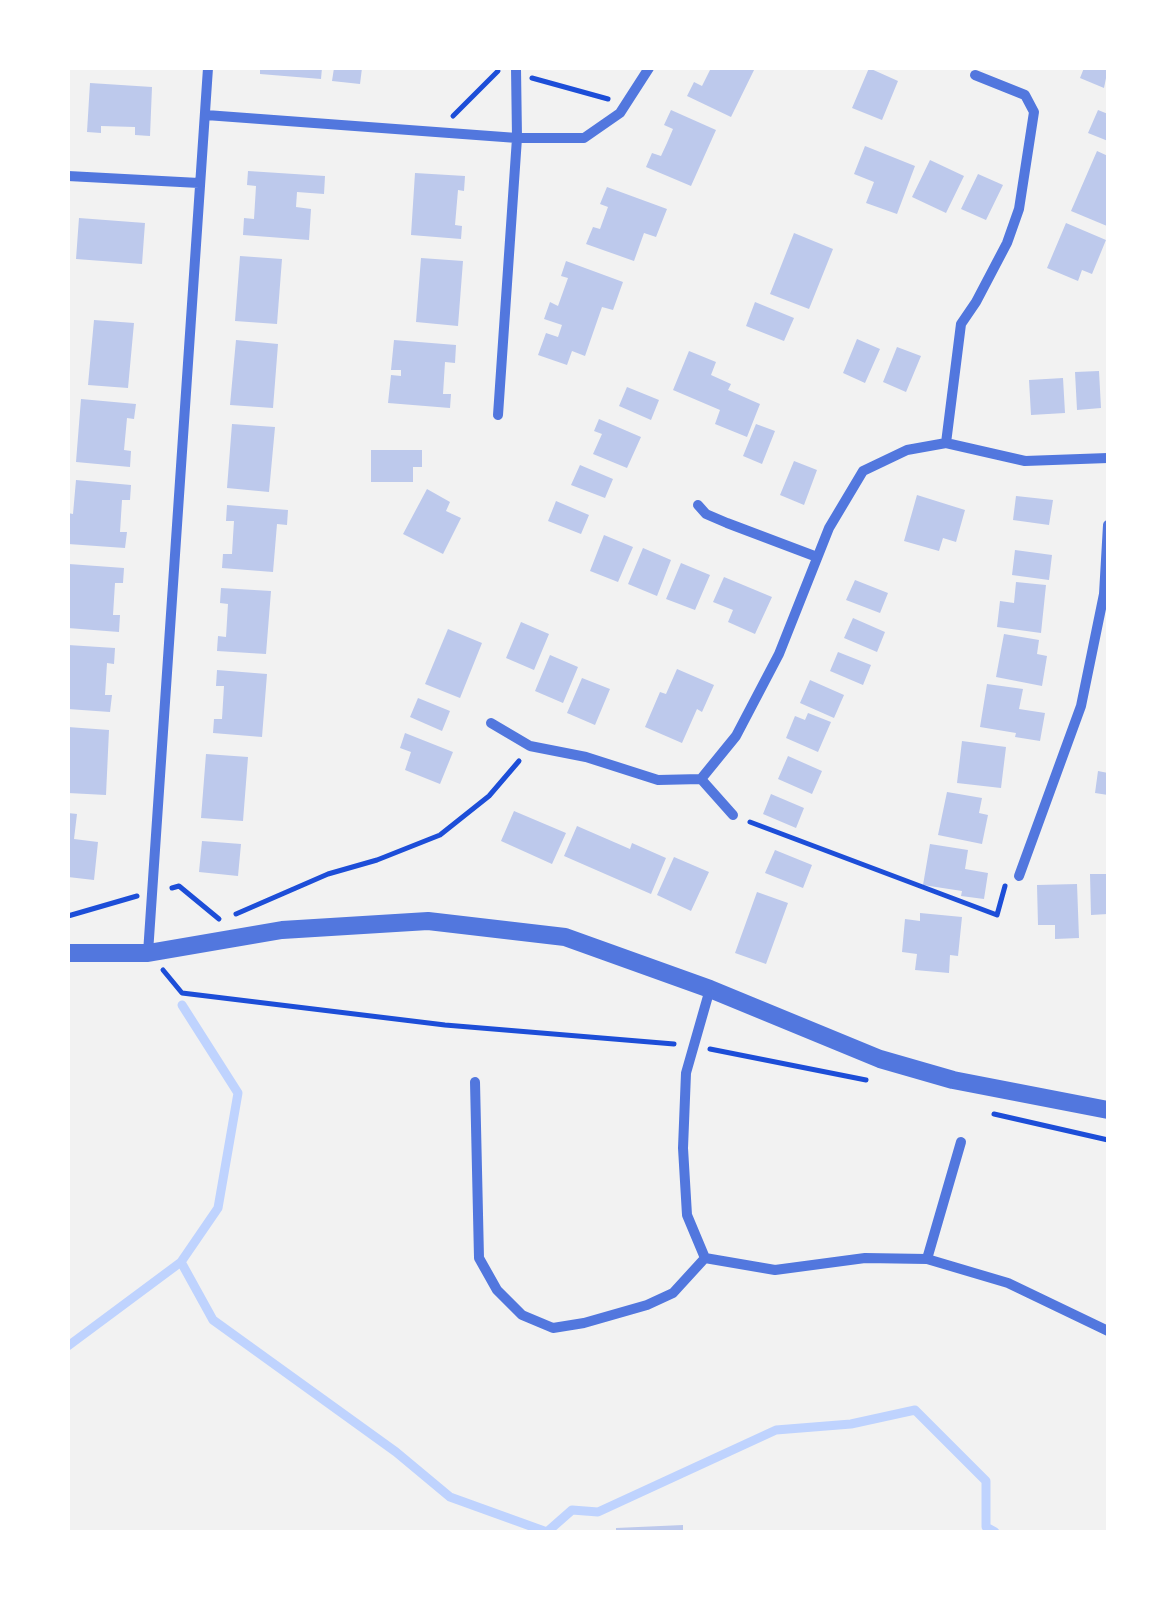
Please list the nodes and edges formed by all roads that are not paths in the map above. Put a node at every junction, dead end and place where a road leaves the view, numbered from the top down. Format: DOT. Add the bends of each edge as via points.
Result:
graph roads {
  1 [pos="208,68"];
  2 [pos="516,68"];
  3 [pos="650,68"];
  4 [pos="975,74"];
  5 [pos="206,115"];
  6 [pos="517,138"];
  7 [pos="68,176"];
  8 [pos="200,183"];
  9 [pos="498,415"];
  10 [pos="946,444"];
  11 [pos="1108,458"];
  12 [pos="698,506"];
  13 [pos="1108,525"];
  14 [pos="817,557"];
  15 [pos="491,723"];
  16 [pos="700,779"];
  17 [pos="733,815"];
  18 [pos="1019,876"];
  19 [pos="68,952"];
  20 [pos="148,953"];
  21 [pos="710,990"];
  22 [pos="475,1082"];
  23 [pos="1108,1110"];
  24 [pos="960,1142"];
  25 [pos="704,1258"];
  26 [pos="926,1259"];
  27 [pos="1108,1331"];
  1 -- 5 [label="street"];
  2 -- 6 [label="street"];
  3 -- 6 [label="street" via="620,114 584,138"];
  4 -- 10 [label="street" via="1025,96 1034,112 1019,209 960,324"];
  5 -- 6 [label="street"];
  5 -- 8 [label="street"];
  6 -- 9 [label="street"];
  7 -- 8 [label="street"];
  8 -- 20 [label="street"];
  10 -- 11 [label="street" via="1025,461"];
  10 -- 14 [label="street" via="906,450 862,471"];
  12 -- 14 [label="street"];
  13 -- 18 [label="street" via="1104,594 1081,706"];
  14 -- 16 [label="street" via="736,736"];
  15 -- 16 [label="street" via="530,746 658,780"];
  16 -- 17 [label="street"];
  19 -- 20 [label="street"];
  20 -- 21 [label="street" via="282,930 428,922 565,937"];
  21 -- 23 [label="street" via="880,1059"];
  21 -- 25 [label="street" via="686,1073 683,1148 687,1214"];
  22 -- 25 [label="street" via="478,1258 522,1315 553,1328 648,1305 673,1293"];
  24 -- 26 [label="street"];
  25 -- 26 [label="street" via="775,1270 865,1258"];
  26 -- 27 [label="street" via="1008,1283"];
}
